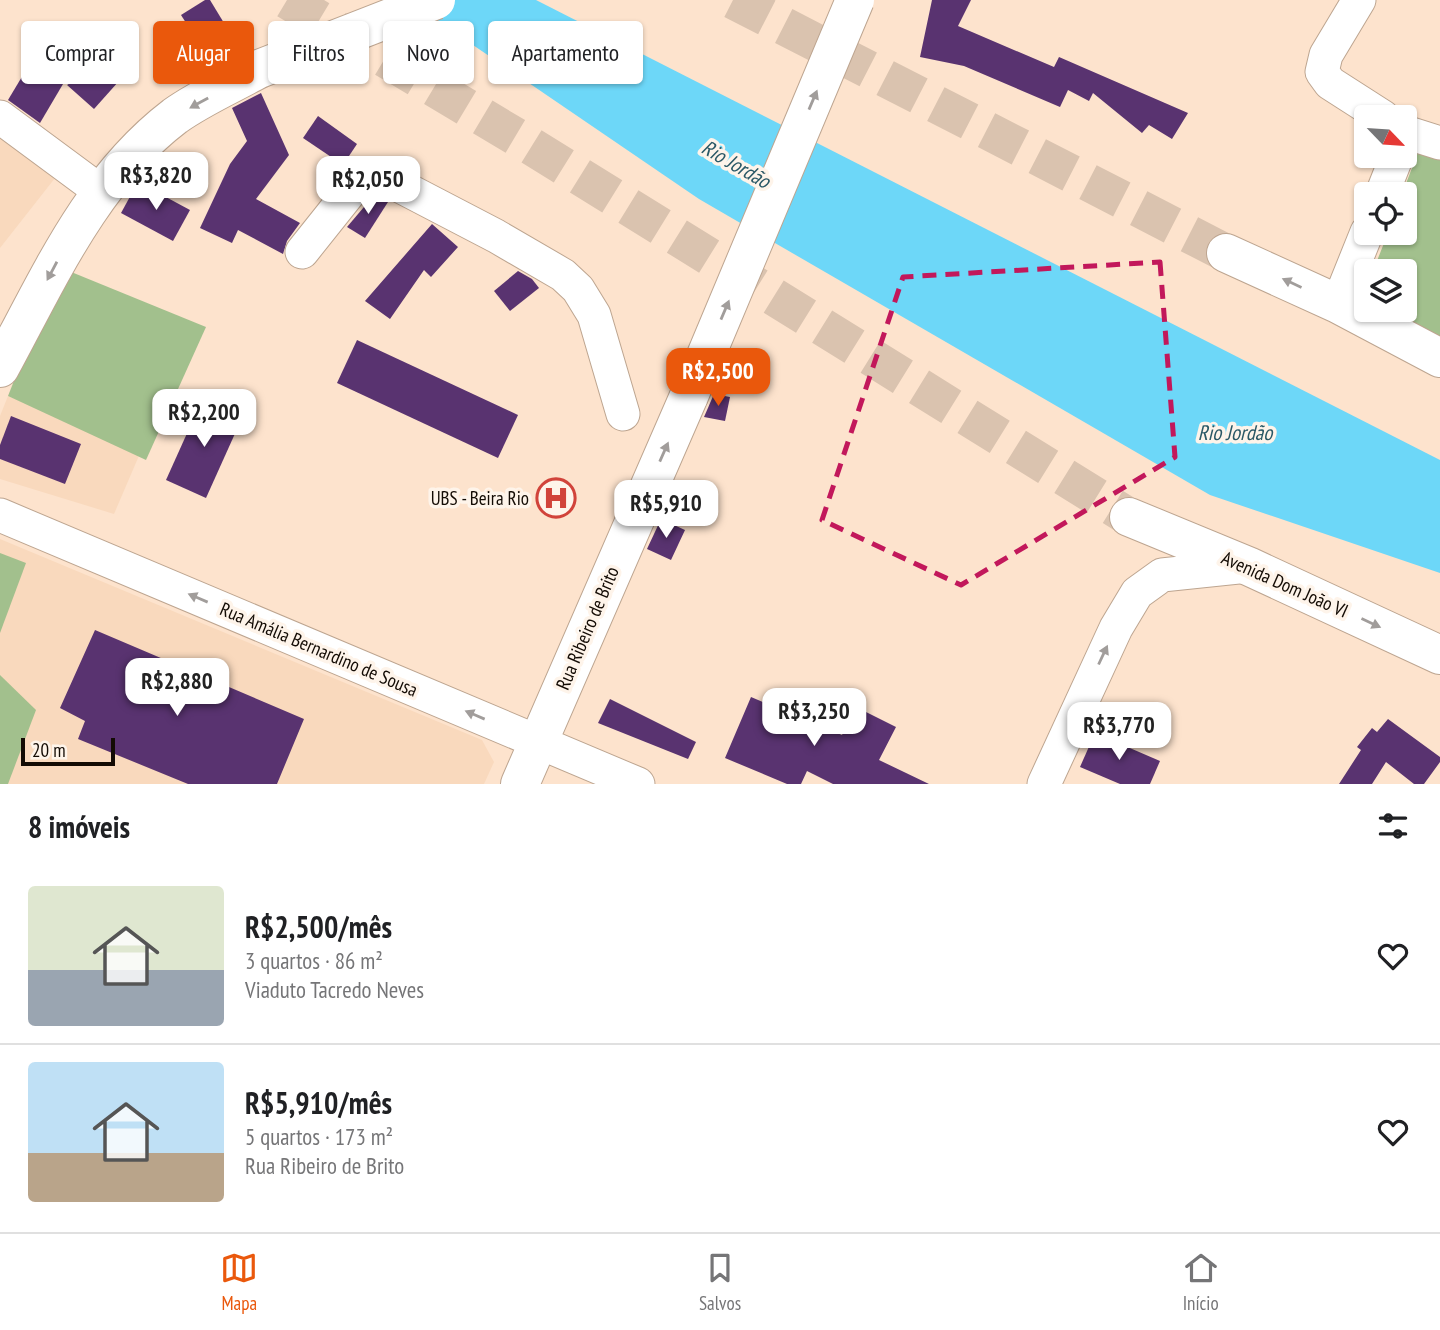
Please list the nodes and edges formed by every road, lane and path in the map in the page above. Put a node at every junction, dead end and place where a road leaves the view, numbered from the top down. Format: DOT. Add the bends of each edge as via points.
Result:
graph roads {
  1 [pos="436,0"];
  2 [pos="855,0"];
  3 [pos="1359,0"];
  4 [pos="1363,105"];
  5 [pos="0,117"];
  6 [pos="1418,137"];
  7 [pos="1440,143"];
  8 [pos="100,191"];
  9 [pos="1362,245"];
  10 [pos="302,252"];
  11 [pos="1226,253"];
  12 [pos="1338,304"];
  13 [pos="1440,358"];
  14 [pos="0,368"];
  15 [pos="623,414"];
  16 [pos="0,515"];
  17 [pos="1129,517"];
  18 [pos="1248,566"];
  19 [pos="1440,655"];
  20 [pos="538,741"];
  21 [pos="520,784"];
  22 [pos="638,784"];
  23 [pos="1044,784"];
  1 -- 8 [label="main road, one-way, bridge" via="259,69 176,116"];
  20 -- 2 [label="main road, Rua Ribeiro de Brito, one-way, bridge"];
  3 -- 4 [label="street" via="1325,55 1322,72 1329,83"];
  5 -- 8 [label="street"];
  6 -- 7 [label="street"];
  8 -- 14 [label="main road, one-way"];
  9 -- 12 [label="street"];
  10 -- 15 [label="street" via="361,178 377,174 496,236 563,275 578,289 594,315"];
  12 -- 11 [label="main road, one-way"];
  12 -- 13 [label="main road"];
  20 -- 16 [label="street, Rua Amália Bernardino de Sousa, one-way"];
  17 -- 18 [label="main road, Avenida Dom João VI"];
  18 -- 19 [label="main road, Avenida Dom João VI, one-way"];
  23 -- 18 [label="street, one-way" via="1116,628 1137,593 1162,575"];
  20 -- 21 [label="main road, Rua Ribeiro de Brito"];
  20 -- 22 [label="street, Rua Amália Bernardino de Sousa"];
}
